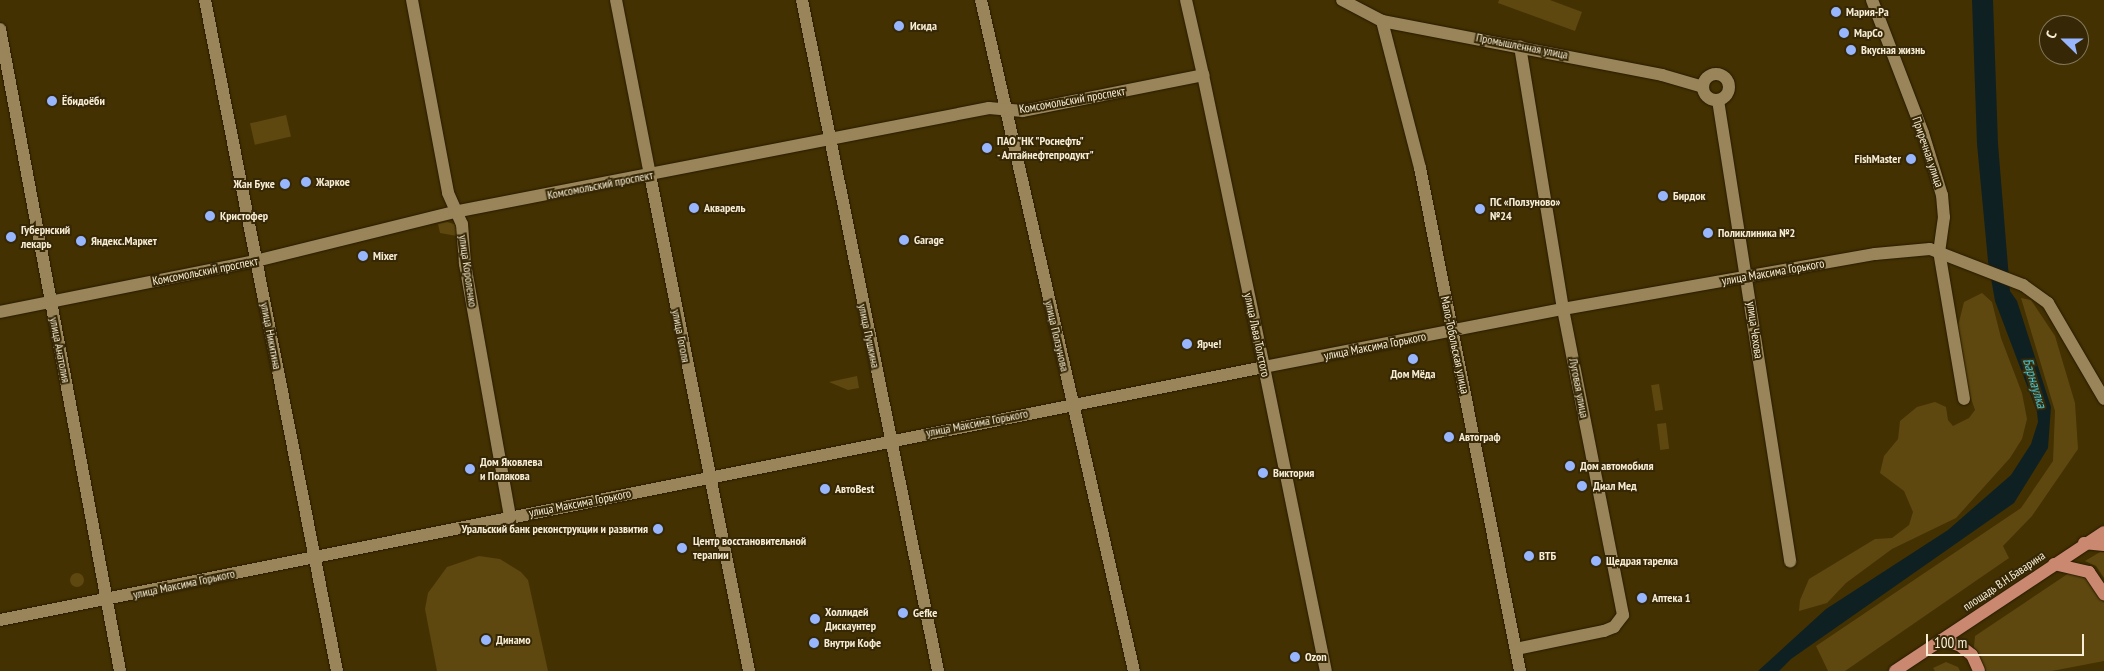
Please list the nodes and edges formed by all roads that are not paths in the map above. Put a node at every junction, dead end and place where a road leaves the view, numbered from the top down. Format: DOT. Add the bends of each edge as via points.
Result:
graph roads {
  1 [pos="205,0"];
  2 [pos="412,0"];
  3 [pos="616,0"];
  4 [pos="802,0"];
  5 [pos="981,0"];
  6 [pos="1186,0"];
  7 [pos="1342,0"];
  8 [pos="1872,0"];
  9 [pos="1382,20"];
  10 [pos="0,29"];
  11 [pos="1520,46"];
  12 [pos="1203,75"];
  13 [pos="1704,88"];
  14 [pos="1718,100"];
  15 [pos="1007,110"];
  16 [pos="829,141"];
  17 [pos="650,175"];
  18 [pos="454,212"];
  19 [pos="1940,251"];
  20 [pos="256,261"];
  21 [pos="1748,277"];
  22 [pos="50,302"];
  23 [pos="1563,309"];
  24 [pos="0,312"];
  25 [pos="1452,331"];
  26 [pos="1264,367"];
  27 [pos="1964,399"];
  28 [pos="2104,399"];
  29 [pos="1073,405"];
  30 [pos="889,441"];
  31 [pos="709,478"];
  32 [pos="510,516"];
  33 [pos="2104,532"];
  34 [pos="2084,543"];
  35 [pos="2104,545"];
  36 [pos="314,557"];
  37 [pos="1790,561"];
  38 [pos="2054,564"];
  39 [pos="2104,594"];
  40 [pos="106,600"];
  41 [pos="0,620"];
  42 [pos="1941,640"];
  43 [pos="1516,649"];
  44 [pos="120,671"];
  45 [pos="337,671"];
  46 [pos="749,671"];
  47 [pos="938,671"];
  48 [pos="1134,671"];
  49 [pos="1326,671"];
  50 [pos="1520,671"];
  51 [pos="1895,671"];
  52 [pos="1979,671"];
  1 -- 20 [label="street, улица Никитина"];
  2 -- 18 [label="street, улица Короленко"];
  3 -- 17 [label="street, улица Гоголя"];
  4 -- 16 [label="street, улица Пушкина"];
  5 -- 15 [label="street, улица Ползунова"];
  6 -- 12 [label="street, улица Льва Толстого"];
  7 -- 9 [label="street, Промышленная улица"];
  8 -- 19 [label="street, Приречная улица" via="1937,173 1944,217"];
  9 -- 11 [label="street, Промышленная улица"];
  9 -- 25 [label="street, Мало-Тобольская улица" via="1420,168"];
  10 -- 22 [label="street, улица Анатолия"];
  11 -- 13 [label="street, Промышленная улица" via="1662,74"];
  11 -- 23 [label="street, Луговая улица"];
  12 -- 15 [label="street, Комсомольский проспект" via="1023,111"];
  12 -- 26 [label="street, улица Льва Толстого"];
  13 -- 14 [label="street" via="1707,96"];
  13 -- 14 [label="street" via="1711,75 1725,77 1729,89"];
  14 -- 21 [label="street, улица Чехова"];
  15 -- 16 [label="street, Комсомольский проспект" via="989,108"];
  15 -- 29 [label="street, улица Ползунова"];
  16 -- 17 [label="street, Комсомольский проспект"];
  16 -- 30 [label="street, улица Пушкина"];
  17 -- 18 [label="street, Комсомольский проспект"];
  17 -- 31 [label="street, улица Гоголя"];
  18 -- 20 [label="street, Комсомольский проспект"];
  18 -- 32 [label="street, улица Короленко" via="462,224 465,264"];
  19 -- 21 [label="street, улица Максима Горького" via="1906,250"];
  19 -- 27 [label="street, Приречная улица"];
  19 -- 28 [label="street, улица Максима Горького" via="2024,285 2048,303"];
  20 -- 22 [label="street, Комсомольский проспект"];
  20 -- 36 [label="street, улица Никитина"];
  21 -- 23 [label="street, улица Максима Горького"];
  21 -- 37 [label="street, улица Чехова"];
  22 -- 24 [label="street, Комсомольский проспект"];
  22 -- 40 [label="street, улица Анатолия"];
  23 -- 25 [label="street, улица Максима Горького"];
  23 -- 43 [label="street, Луговая улица" via="1623,615 1614,627 1604,631"];
  25 -- 26 [label="street, улица Максима Горького"];
  25 -- 43 [label="street, Мало-Тобольская улица"];
  26 -- 29 [label="street, улица Максима Горького"];
  26 -- 49 [label="street, улица Льва Толстого"];
  29 -- 30 [label="street, улица Максима Горького"];
  29 -- 48 [label="street, улица Ползунова"];
  30 -- 31 [label="street, улица Максима Горького"];
  30 -- 47 [label="street, улица Пушкина"];
  31 -- 32 [label="street, улица Максима Горького"];
  31 -- 46 [label="street, улица Гоголя"];
  32 -- 36 [label="street, улица Максима Горького"];
  33 -- 34 [label="main road, площадь В.Н.Баварина"];
  34 -- 35 [label="main road"];
  34 -- 38 [label="main road, площадь В.Н.Баварина"];
  36 -- 40 [label="street, улица Максима Горького"];
  36 -- 45 [label="street, улица Никитина"];
  38 -- 39 [label="main road" via="2089,572"];
  38 -- 42 [label="main road, площадь В.Н.Баварина"];
  40 -- 41 [label="street, улица Максима Горького"];
  40 -- 44 [label="street, улица Анатолия"];
  42 -- 51 [label="main road, площадь В.Н.Баварина"];
  42 -- 52 [label="main road" via="1959,645 1972,655"];
  43 -- 50 [label="street, Мало-Тобольская улица"];
}
